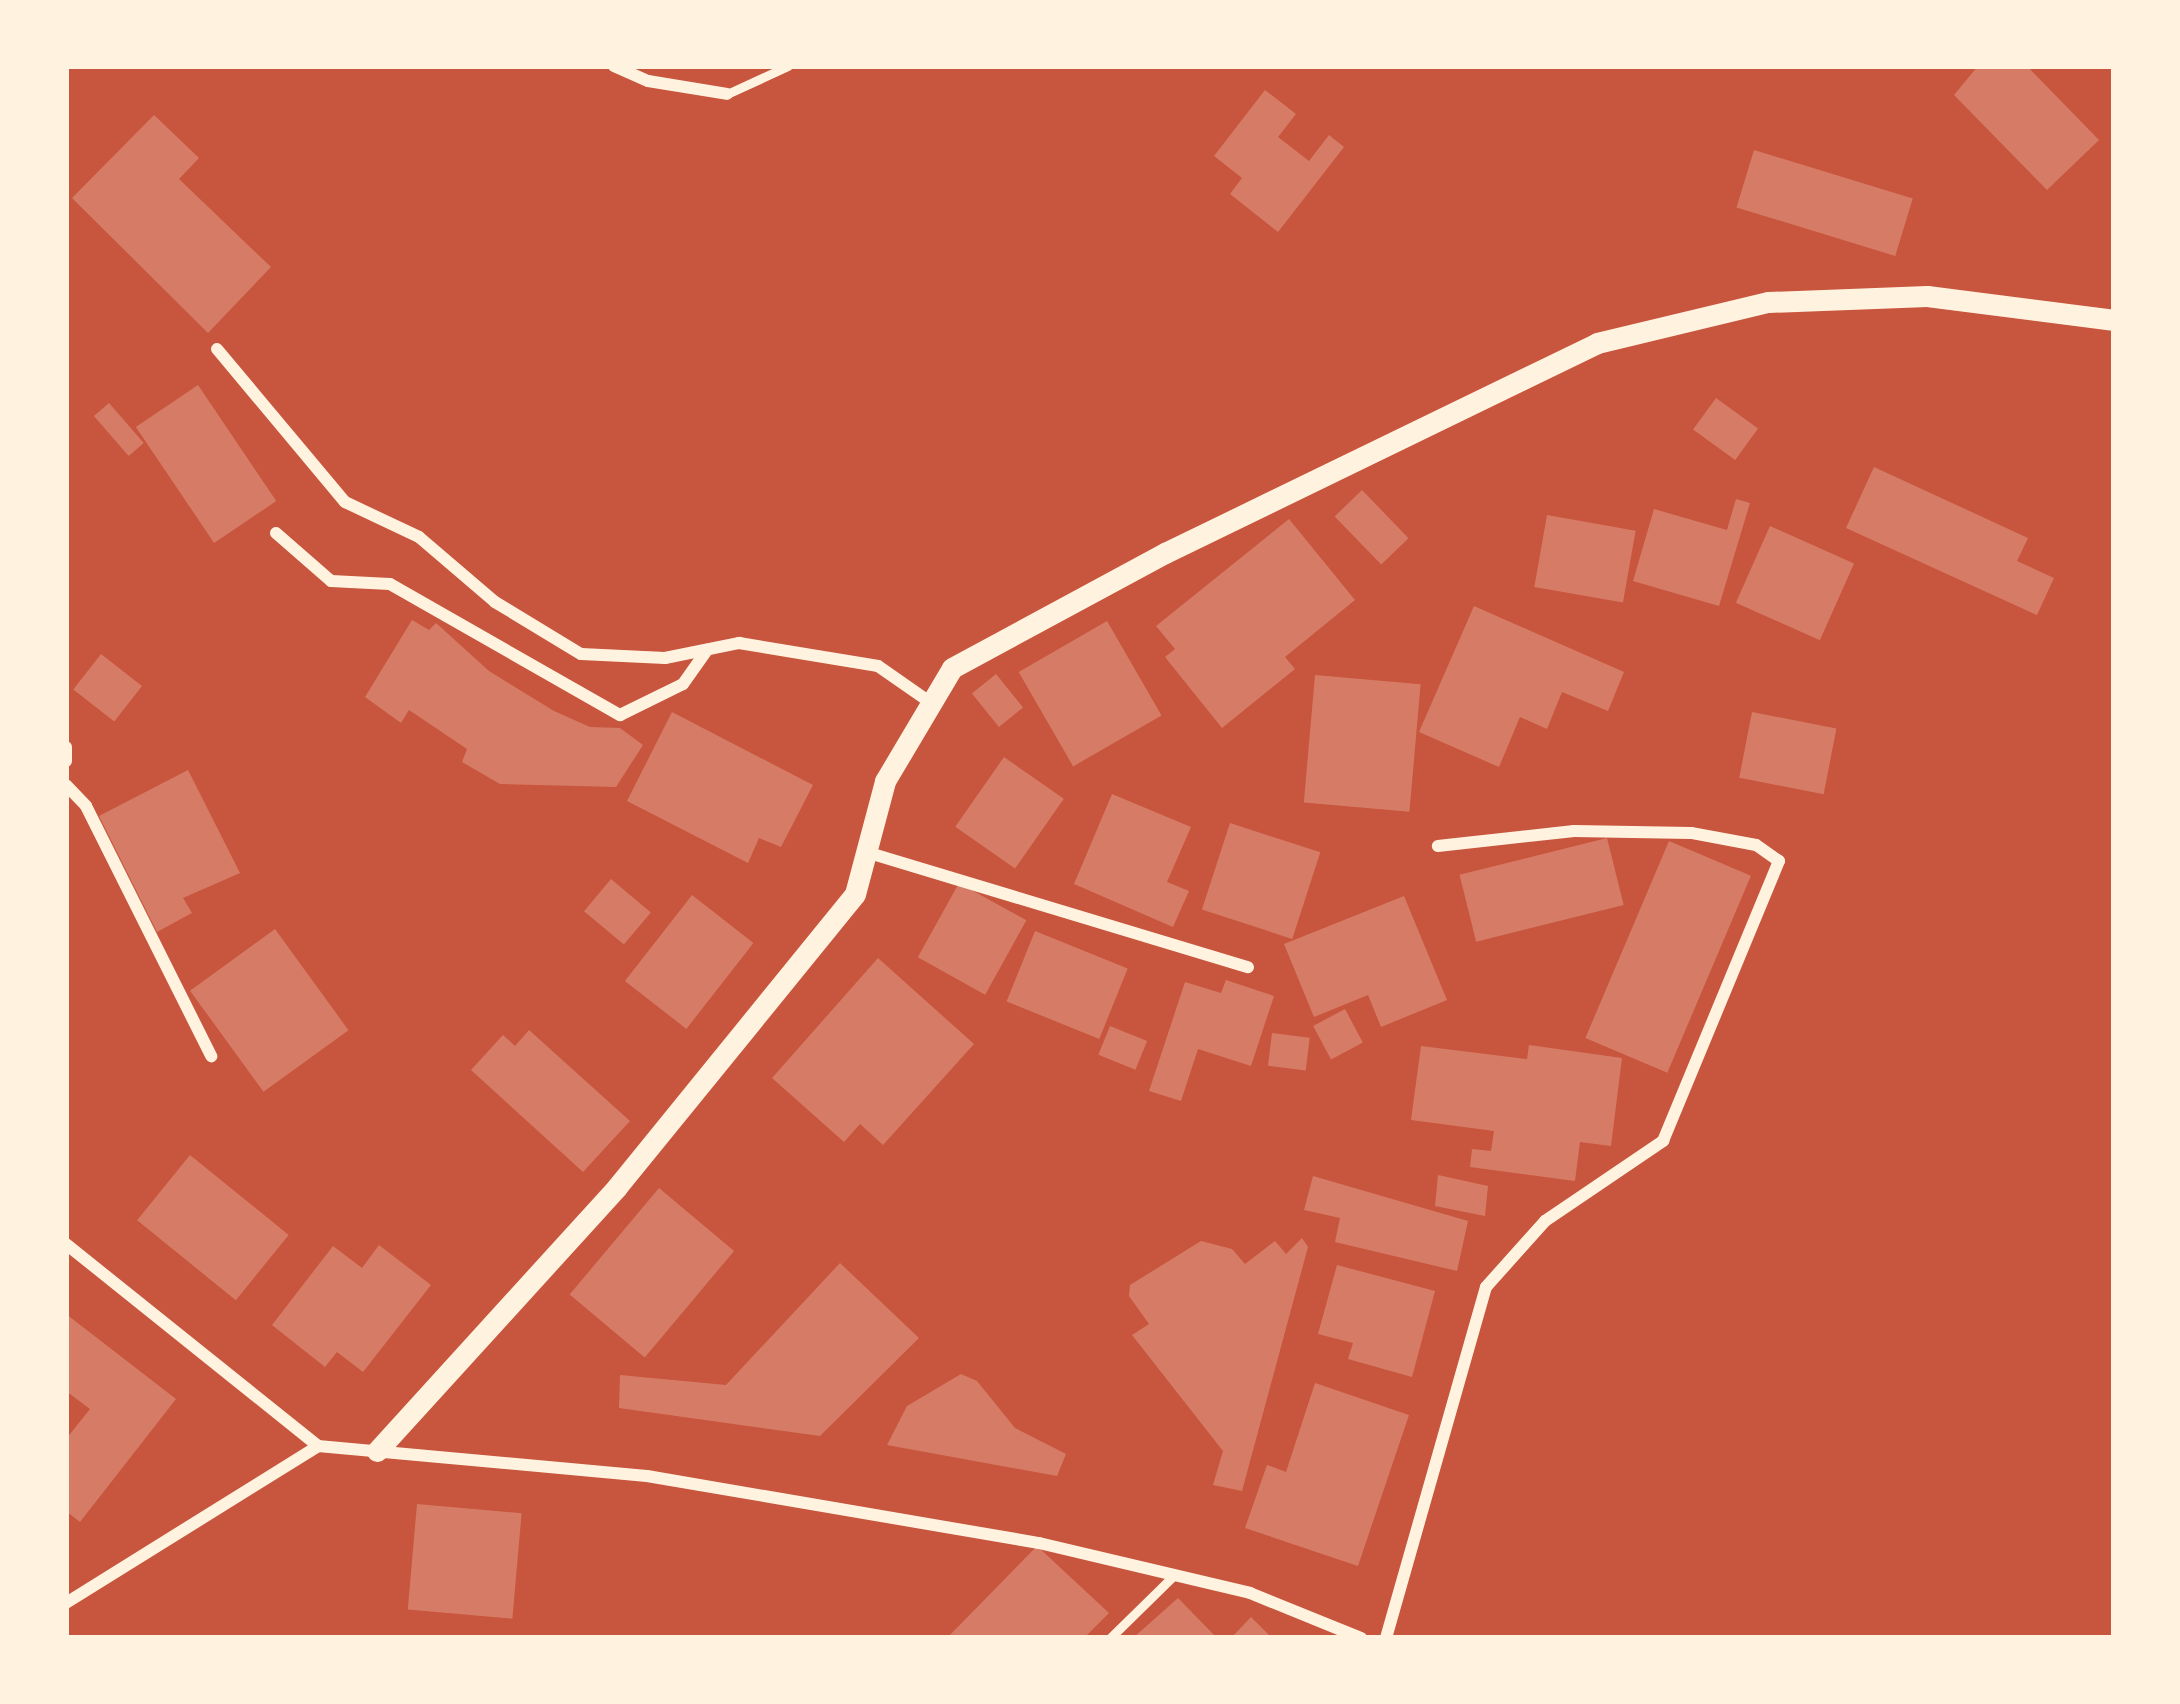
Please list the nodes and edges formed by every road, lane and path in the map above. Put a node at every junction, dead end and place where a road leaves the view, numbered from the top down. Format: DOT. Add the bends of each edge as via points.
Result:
graph roads {
  1 [pos="614,66"];
  2 [pos="788,66"];
  3 [pos="728,94"];
  4 [pos="2114,320"];
  5 [pos="217,349"];
  6 [pos="276,533"];
  7 [pos="708,649"];
  8 [pos="931,703"];
  9 [pos="66,747"];
  10 [pos="66,761"];
  11 [pos="66,785"];
  12 [pos="1438,846"];
  13 [pos="866,852"];
  14 [pos="1248,967"];
  15 [pos="211,1056"];
  16 [pos="66,1244"];
  17 [pos="318,1446"];
  18 [pos="376,1451"];
  19 [pos="1174,1575"];
  20 [pos="66,1603"];
  21 [pos="1110,1638"];
  22 [pos="1361,1638"];
  23 [pos="1385,1638"];
  1 -- 3 [label="street" via="648,81"];
  2 -- 3 [label="lane"];
  4 -- 8 [label="street" via="1927,296 1768,302 1597,343 972,657 952,668"];
  5 -- 7 [label="street" via="345,502 419,537 512,612 581,654 665,658"];
  6 -- 7 [label="street" via="331,580 390,584 620,715 683,684"];
  7 -- 8 [label="street" via="739,643 878,666"];
  8 -- 13 [label="street" via="885,781"];
  9 -- 10 [label="street"];
  11 -- 15 [label="street" via="86,806"];
  12 -- 23 [label="street" via="1574,831 1691,832 1756,845 1779,861 1663,1141 1545,1221 1486,1287"];
  13 -- 14 [label="street"];
  13 -- 18 [label="street" via="855,894 617,1187"];
  16 -- 17 [label="street"];
  17 -- 18 [label="street"];
  17 -- 20 [label="street"];
  18 -- 19 [label="street" via="646,1476 1039,1543"];
  19 -- 21 [label="lane"];
  19 -- 22 [label="street" via="1250,1593"];
}
